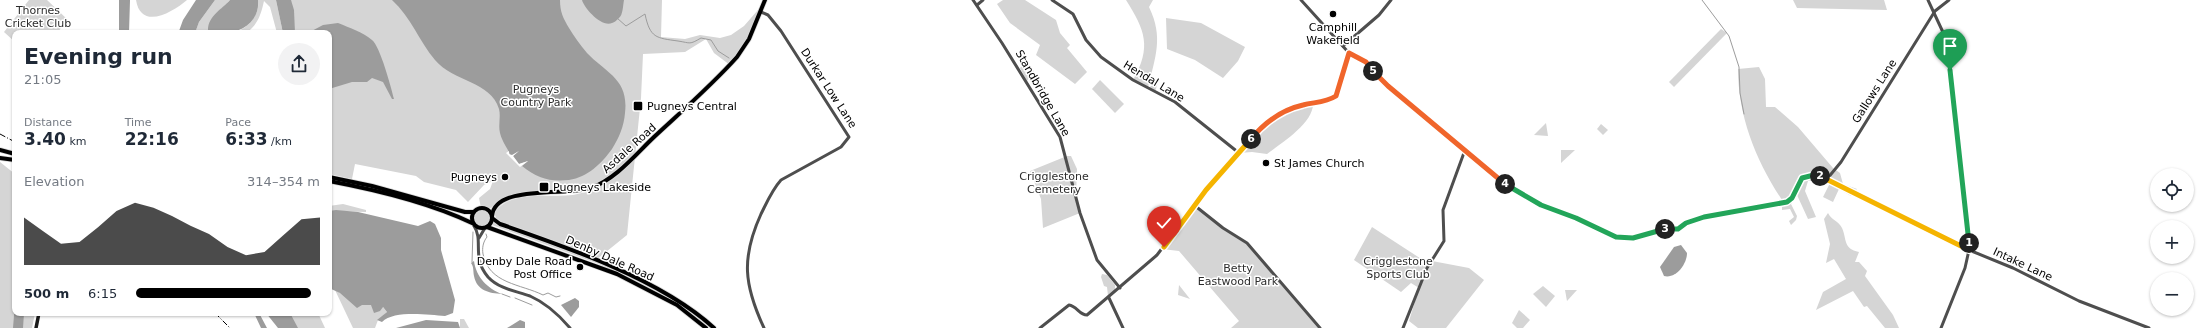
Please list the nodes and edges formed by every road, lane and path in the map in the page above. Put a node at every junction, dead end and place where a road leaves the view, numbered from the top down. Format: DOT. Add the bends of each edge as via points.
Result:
graph roads {
  1 [pos="765,0"];
  2 [pos="974,0"];
  3 [pos="983,0"];
  4 [pos="1052,0"];
  5 [pos="1300,0"];
  6 [pos="1391,0"];
  7 [pos="1928,0"];
  8 [pos="1949,0"];
  9 [pos="977,5"];
  10 [pos="761,12"];
  11 [pos="1935,12"];
  12 [pos="1343,46"];
  13 [pos="1349,53"];
  14 [pos="0,150"];
  15 [pos="1465,150"];
  16 [pos="1239,153"];
  17 [pos="12,155"];
  18 [pos="12,157"];
  19 [pos="0,158"];
  20 [pos="332,178"];
  21 [pos="1827,179"];
  22 [pos="332,182"];
  23 [pos="1194,205"];
  24 [pos="494,208"];
  25 [pos="485,209"];
  26 [pos="473,212"];
  27 [pos="492,217"];
  28 [pos="473,224"];
  29 [pos="486,228"];
  30 [pos="478,239"];
  31 [pos="1969,250"];
  32 [pos="1120,288"];
  33 [pos="1109,298"];
  34 [pos="38,316"];
  35 [pos="36,328"];
  36 [pos="570,328"];
  37 [pos="706,328"];
  38 [pos="714,328"];
  39 [pos="764,328"];
  40 [pos="1040,328"];
  41 [pos="1123,328"];
  42 [pos="1320,328"];
  43 [pos="1403,328"];
  44 [pos="1941,328"];
  45 [pos="2149,328"];
  1 -- 10 [label="main road, Asdale Road"];
  2 -- 9 [label="street, Standbridge Lane"];
  3 -- 9 [label="street"];
  4 -- 16 [label="street, Hendal Lane" via="1074,14 1086,40 1101,57 1129,78 1175,102"];
  5 -- 12 [label="street"];
  6 -- 12 [label="street" via="1379,15"];
  7 -- 11 [label="street"];
  8 -- 11 [label="street, Gallows Lane"];
  9 -- 32 [label="street, Standbridge Lane" via="1060,137 1080,213 1097,260"];
  10 -- 24 [label="main road, Asdale Road" via="749,39 730,65 612,177 584,190 525,194 506,200"];
  10 -- 39 [label="street, Durkar Low Lane" via="770,17 781,31 850,138 841,147 781,180 758,221 747,259 751,298"];
  11 -- 21 [label="street, Gallows Lane" via="1841,162"];
  11 -- 31 [label="street" via="1949,50"];
  12 -- 13 [label="street"];
  13 -- 15 [label="street" via="1366,62 1388,86"];
  13 -- 16 [label="street" via="1337,95 1298,106 1271,118"];
  14 -- 17 [label="main road"];
  15 -- 21 [label="street, Intake Lane" via="1517,192 1616,237 1633,238 1671,228 1678,229 1686,223 1704,217 1787,202 1792,198 1802,178 1814,175"];
  15 -- 43 [label="street" via="1443,210 1444,241 1427,268"];
  16 -- 23 [label="street"];
  18 -- 19 [label="main road"];
  20 -- 26 [label="main road"];
  21 -- 31 [label="street, Intake Lane"];
  22 -- 28 [label="main road" via="369,189 442,210"];
  23 -- 32 [label="street" via="1164,247"];
  23 -- 42 [label="street" via="1247,243"];
  24 -- 25 [label="main road, Asdale Road"];
  24 -- 27 [label="main road"];
  25 -- 26 [label="main road" via="479,208"];
  25 -- 27 [label="main road"];
  26 -- 28 [label="main road"];
  27 -- 29 [label="main road"];
  27 -- 38 [label="main road, Denby Dale Road" via="500,224 596,260 654,288"];
  28 -- 29 [label="main road" via="479,228"];
  28 -- 30 [label="street"];
  29 -- 30 [label="street"];
  29 -- 37 [label="main road, Denby Dale Road" via="595,264 622,276 677,305"];
  30 -- 36 [label="street" via="477,251 481,265 491,280 545,305"];
  31 -- 44 [label="street" via="1965,268"];
  31 -- 45 [label="street, Intake Lane" via="2013,268 2080,301"];
  32 -- 33 [label="street"];
  33 -- 40 [label="street" via="1086,315 1069,305"];
  33 -- 41 [label="street"];
  34 -- 35 [label="main road"];
}
